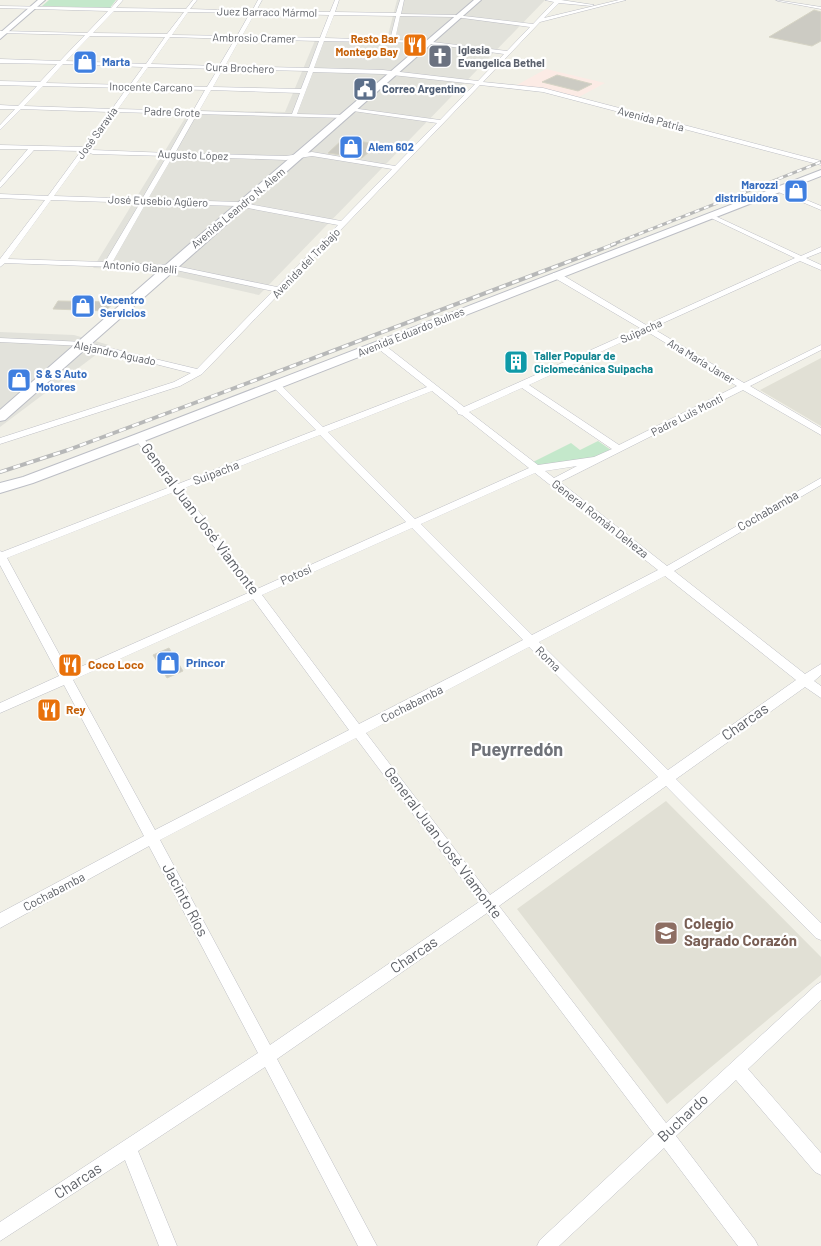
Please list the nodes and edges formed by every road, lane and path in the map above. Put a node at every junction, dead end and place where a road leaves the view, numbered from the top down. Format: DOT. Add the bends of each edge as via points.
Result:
graph roads {
  1 [pos="42,0"];
  2 [pos="121,0"];
  3 [pos="195,0"];
  4 [pos="260,0"];
  5 [pos="337,0"];
  6 [pos="402,0"];
  7 [pos="478,0"];
  8 [pos="547,0"];
  9 [pos="624,0"];
  10 [pos="778,0"];
  11 [pos="558,1"];
  12 [pos="599,6"];
  13 [pos="0,7"];
  14 [pos="33,8"];
  15 [pos="821,8"];
  16 [pos="112,9"];
  17 [pos="187,10"];
  18 [pos="253,12"];
  19 [pos="332,13"];
  20 [pos="398,15"];
  21 [pos="458,16"];
  22 [pos="539,21"];
  23 [pos="534,26"];
  24 [pos="2,34"];
  25 [pos="89,34"];
  26 [pos="168,36"];
  27 [pos="238,37"];
  28 [pos="322,39"];
  29 [pos="392,41"];
  30 [pos="428,42"];
  31 [pos="508,53"];
  32 [pos="0,61"];
  33 [pos="61,63"];
  34 [pos="147,66"];
  35 [pos="221,68"];
  36 [pos="311,70"];
  37 [pos="393,72"];
  38 [pos="0,83"];
  39 [pos="41,84"];
  40 [pos="479,84"];
  41 [pos="131,87"];
  42 [pos="209,88"];
  43 [pos="303,91"];
  44 [pos="0,107"];
  45 [pos="19,108"];
  46 [pos="353,109"];
  47 [pos="114,110"];
  48 [pos="195,112"];
  49 [pos="294,115"];
  50 [pos="344,117"];
  51 [pos="442,122"];
  52 [pos="0,128"];
  53 [pos="0,147"];
  54 [pos="32,148"];
  55 [pos="85,150"];
  56 [pos="171,153"];
  57 [pos="301,155"];
  58 [pos="821,163"];
  59 [pos="398,168"];
  60 [pos="821,174"];
  61 [pos="0,186"];
  62 [pos="778,190"];
  63 [pos="0,196"];
  64 [pos="50,198"];
  65 [pos="144,201"];
  66 [pos="244,204"];
  67 [pos="821,208"];
  68 [pos="711,216"];
  69 [pos="344,224"];
  70 [pos="821,249"];
  71 [pos="799,258"];
  72 [pos="1,263"];
  73 [pos="107,265"];
  74 [pos="171,267"];
  75 [pos="821,268"];
  76 [pos="556,276"];
  77 [pos="279,290"];
  78 [pos="646,329"];
  79 [pos="0,340"];
  80 [pos="84,344"];
  81 [pos="379,345"];
  82 [pos="821,346"];
  83 [pos="200,372"];
  84 [pos="522,384"];
  85 [pos="276,385"];
  86 [pos="743,386"];
  87 [pos="432,388"];
  88 [pos="461,412"];
  89 [pos="0,417"];
  90 [pos="322,432"];
  91 [pos="821,432"];
  92 [pos="139,438"];
  93 [pos="0,442"];
  94 [pos="619,449"];
  95 [pos="597,460"];
  96 [pos="535,469"];
  97 [pos="821,480"];
  98 [pos="553,482"];
  99 [pos="0,488"];
  100 [pos="176,489"];
  101 [pos="412,523"];
  102 [pos="0,557"];
  103 [pos="666,571"];
  104 [pos="256,593"];
  105 [pos="531,642"];
  106 [pos="821,669"];
  107 [pos="66,678"];
  108 [pos="805,680"];
  109 [pos="821,693"];
  110 [pos="0,708"];
  111 [pos="358,732"];
  112 [pos="667,778"];
  113 [pos="152,838"];
  114 [pos="489,904"];
  115 [pos="0,921"];
  116 [pos="821,933"];
  117 [pos="821,990"];
  118 [pos="266,1057"];
  119 [pos="737,1069"];
  120 [pos="665,1136"];
  121 [pos="128,1147"];
  122 [pos="821,1166"];
  123 [pos="0,1232"];
  124 [pos="168,1246"];
  125 [pos="368,1246"];
  126 [pos="546,1246"];
  127 [pos="749,1246"];
  1 -- 14 [label="main road"];
  2 -- 16 [label="street"];
  3 -- 17 [label="street, José Saravia"];
  4 -- 18 [label="street"];
  5 -- 19 [label="street"];
  6 -- 20 [label="street"];
  7 -- 21 [label="main road, Avenida Leandro N. Alem"];
  8 -- 11 [label="street"];
  9 -- 12 [label="street"];
  10 -- 15 [label="street"];
  11 -- 12 [label="street"];
  11 -- 22 [label="street, Avenida del Trabajo"];
  12 -- 22 [label="street"];
  13 -- 14 [label="street, Juez Barraco Mármol"];
  14 -- 16 [label="street, Juez Barraco Mármol"];
  14 -- 24 [label="main road"];
  16 -- 17 [label="street, Juez Barraco Mármol"];
  16 -- 25 [label="street"];
  17 -- 18 [label="street, Juez Barraco Mármol"];
  17 -- 26 [label="street, José Saravia"];
  18 -- 19 [label="street, Juez Barraco Mármol"];
  18 -- 27 [label="street"];
  19 -- 20 [label="street, Juez Barraco Mármol"];
  19 -- 28 [label="street"];
  20 -- 21 [label="street, Juez Barraco Mármol"];
  20 -- 29 [label="street"];
  21 -- 23 [label="street, Juez Barraco Mármol"];
  21 -- 30 [label="main road, Avenida Leandro N. Alem"];
  22 -- 23 [label="street, Avenida del Trabajo"];
  23 -- 31 [label="street, Avenida del Trabajo"];
  24 -- 25 [label="street, Ambrosio Cramer"];
  25 -- 26 [label="street, Ambrosio Cramer"];
  25 -- 33 [label="street"];
  26 -- 27 [label="street, Ambrosio Cramer"];
  26 -- 34 [label="street, José Saravia"];
  27 -- 28 [label="street, Ambrosio Cramer"];
  27 -- 35 [label="street"];
  28 -- 29 [label="street, Ambrosio Cramer"];
  28 -- 36 [label="street"];
  29 -- 30 [label="street, Ambrosio Cramer"];
  30 -- 31 [label="street, Ambrosio Cramer"];
  30 -- 37 [label="main road, Avenida Leandro N. Alem"];
  31 -- 40 [label="street, Avenida del Trabajo"];
  32 -- 33 [label="street, Cura Brochero"];
  33 -- 34 [label="street, Cura Brochero"];
  33 -- 39 [label="street"];
  34 -- 35 [label="street, Cura Brochero"];
  34 -- 41 [label="street, José Saravia"];
  35 -- 36 [label="street, Cura Brochero"];
  35 -- 42 [label="street"];
  36 -- 37 [label="street, Cura Brochero"];
  36 -- 43 [label="street"];
  37 -- 40 [label="street, Cura Brochero"];
  37 -- 46 [label="main road, Avenida Leandro N. Alem"];
  38 -- 39 [label="street, Inocente Carcano"];
  39 -- 41 [label="street, Inocente Carcano"];
  39 -- 45 [label="street"];
  40 -- 51 [label="street, Avenida del Trabajo"];
  40 -- 58 [label="street, Avenida Patria" via="550,92"];
  41 -- 42 [label="street, Inocente Carcano"];
  41 -- 47 [label="street, José Saravia"];
  42 -- 43 [label="street, Inocente Carcano"];
  42 -- 48 [label="street"];
  43 -- 49 [label="street"];
  44 -- 45 [label="street, Padre Grote"];
  45 -- 47 [label="street, Padre Grote"];
  45 -- 52 [label="street"];
  46 -- 50 [label="main road, Avenida Leandro N. Alem"];
  46 -- 51 [label="street"];
  47 -- 48 [label="street, Padre Grote"];
  47 -- 55 [label="street, José Saravia"];
  48 -- 49 [label="street, Padre Grote"];
  48 -- 56 [label="street"];
  49 -- 50 [label="street, Padre Grote"];
  50 -- 57 [label="main road, Avenida Leandro N. Alem"];
  51 -- 59 [label="street, Avenida del Trabajo"];
  53 -- 54 [label="street, Augusto López"];
  54 -- 55 [label="street, Augusto López"];
  54 -- 61 [label="street"];
  55 -- 56 [label="street, Augusto López"];
  55 -- 64 [label="street, José Saravia"];
  56 -- 57 [label="street, Augusto López" via="286,158"];
  56 -- 65 [label="street"];
  57 -- 59 [label="street, Augusto López"];
  57 -- 66 [label="main road, Avenida Leandro N. Alem"];
  59 -- 69 [label="street, Avenida del Trabajo"];
  60 -- 62 [label="main road, Avenida Eduardo Bulnes"];
  62 -- 67 [label="street"];
  62 -- 68 [label="main road, Avenida Eduardo Bulnes"];
  63 -- 64 [label="street, José Eusebio Agüero"];
  64 -- 65 [label="street, José Eusebio Agüero"];
  64 -- 72 [label="street, José Saravia"];
  65 -- 66 [label="street, José Eusebio Agüero"];
  65 -- 73 [label="street"];
  66 -- 69 [label="street, José Eusebio Agüero"];
  66 -- 74 [label="main road, Avenida Leandro N. Alem"];
  68 -- 71 [label="street"];
  68 -- 76 [label="main road, Avenida Eduardo Bulnes"];
  69 -- 77 [label="street, Avenida del Trabajo"];
  70 -- 71 [label="street, Suipacha"];
  71 -- 75 [label="street"];
  71 -- 78 [label="street, Suipacha"];
  72 -- 73 [label="street, Antonio Gianelli"];
  73 -- 74 [label="street, Antonio Gianelli"];
  74 -- 77 [label="street, Antonio Gianelli"];
  74 -- 80 [label="main road, Avenida Leandro N. Alem"];
  76 -- 78 [label="street, Ana María Janer"];
  76 -- 81 [label="main road, Avenida Eduardo Bulnes"];
  77 -- 83 [label="street, Avenida del Trabajo"];
  78 -- 84 [label="street, Suipacha"];
  78 -- 86 [label="street, Ana María Janer"];
  79 -- 80 [label="street, Alejandro Aguado"];
  80 -- 83 [label="street, Alejandro Aguado"];
  80 -- 89 [label="main road, Avenida Leandro N. Alem"];
  81 -- 85 [label="main road, Avenida Eduardo Bulnes"];
  81 -- 87 [label="street, General Román Deheza"];
  82 -- 86 [label="street, Padre Luis Monti"];
  83 -- 93 [label="street, Avenida del Trabajo" via="177,384"];
  84 -- 88 [label="street, Suipacha"];
  84 -- 94 [label="street"];
  85 -- 90 [label="street, Roma"];
  85 -- 92 [label="main road, Avenida Eduardo Bulnes"];
  86 -- 91 [label="street, Ana María Janer"];
  86 -- 94 [label="street, Padre Luis Monti"];
  87 -- 88 [label="street, General Román Deheza"];
  87 -- 90 [label="street, Suipacha"];
  88 -- 96 [label="street, General Román Deheza"];
  90 -- 100 [label="street, Suipacha"];
  90 -- 101 [label="street, Roma"];
  92 -- 99 [label="main road, Avenida Eduardo Bulnes"];
  92 -- 100 [label="street, General Juan José Viamonte"];
  94 -- 95 [label="street, Padre Luis Monti"];
  95 -- 96 [label="street, Potosí"];
  95 -- 98 [label="street, Padre Luis Monti"];
  96 -- 98 [label="street, General Román Deheza"];
  96 -- 101 [label="street, Potosí"];
  97 -- 103 [label="street, Cochabamba"];
  98 -- 103 [label="street, General Román Deheza"];
  100 -- 102 [label="street, Suipacha"];
  100 -- 104 [label="street, General Juan José Viamonte"];
  101 -- 104 [label="street, Potosí"];
  101 -- 105 [label="street, Roma"];
  102 -- 107 [label="street, Jacinto Ríos"];
  103 -- 105 [label="street, Cochabamba"];
  103 -- 108 [label="street, General Román Deheza"];
  104 -- 107 [label="street, Potosí"];
  104 -- 111 [label="street, General Juan José Viamonte"];
  105 -- 111 [label="street, Cochabamba"];
  105 -- 112 [label="street, Roma"];
  106 -- 108 [label="street, Charcas"];
  107 -- 110 [label="street, Potosí"];
  107 -- 113 [label="street, Jacinto Ríos"];
  108 -- 109 [label="street, General Román Deheza"];
  108 -- 112 [label="street, Charcas"];
  111 -- 113 [label="street, Cochabamba"];
  111 -- 114 [label="street, General Juan José Viamonte"];
  112 -- 114 [label="street, Charcas"];
  112 -- 116 [label="street, Roma"];
  113 -- 115 [label="street, Cochabamba"];
  113 -- 118 [label="street, Jacinto Ríos"];
  114 -- 118 [label="street, Charcas"];
  114 -- 120 [label="street, General Juan José Viamonte"];
  117 -- 119 [label="street, Buchardo"];
  118 -- 121 [label="street, Charcas"];
  118 -- 125 [label="street, Jacinto Ríos"];
  119 -- 120 [label="street, Buchardo"];
  119 -- 122 [label="street"];
  120 -- 126 [label="street, Buchardo"];
  120 -- 127 [label="street, General Juan José Viamonte"];
  121 -- 123 [label="street, Charcas"];
  121 -- 124 [label="street"];
}
